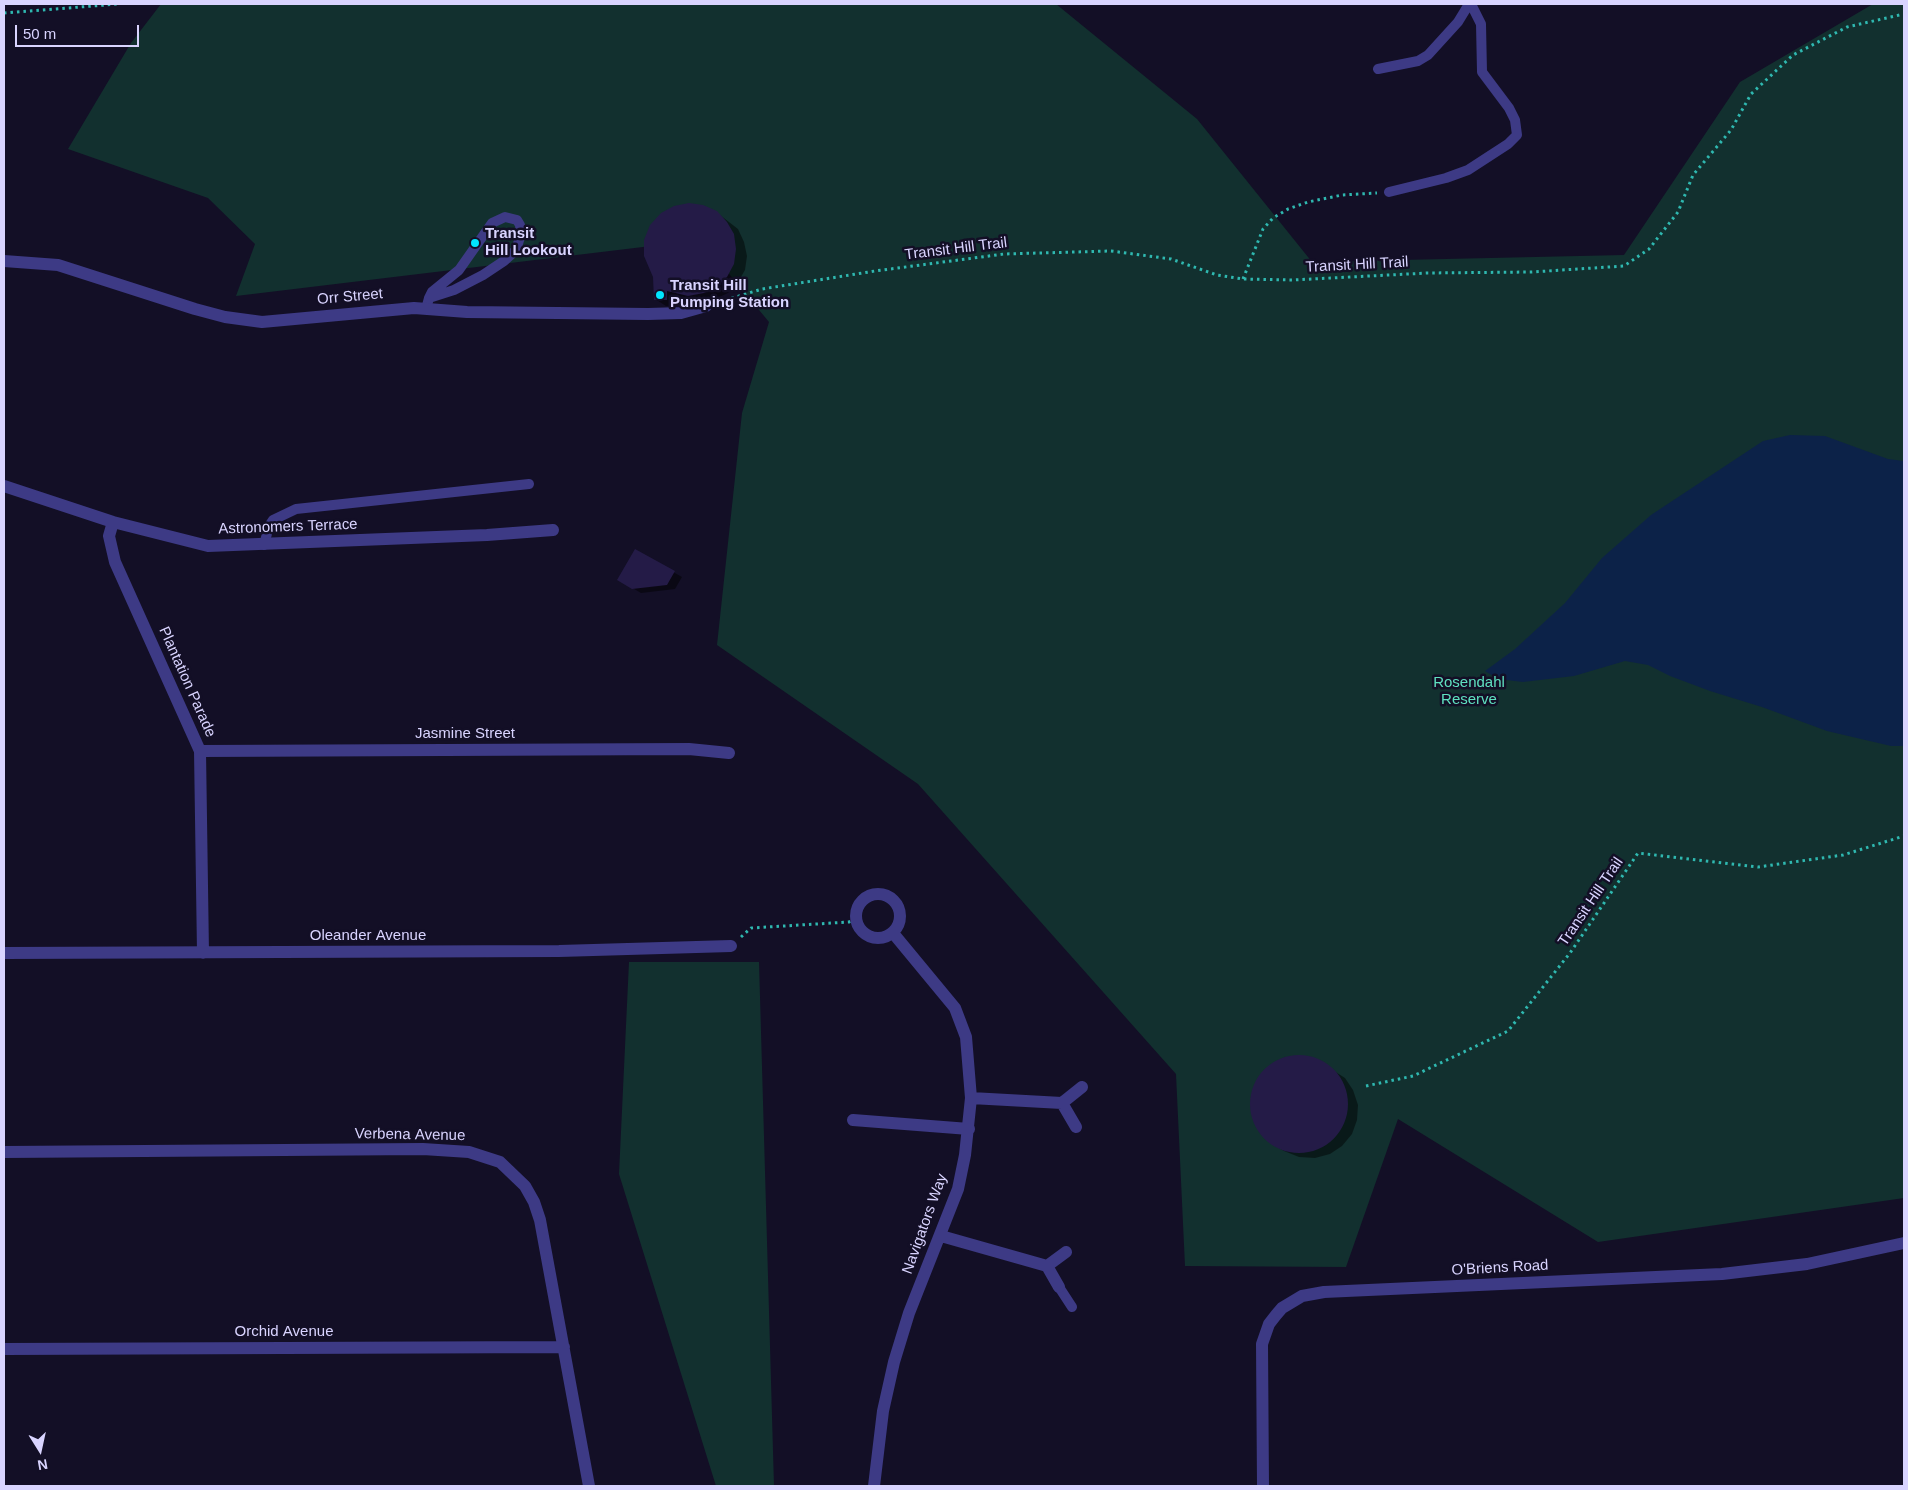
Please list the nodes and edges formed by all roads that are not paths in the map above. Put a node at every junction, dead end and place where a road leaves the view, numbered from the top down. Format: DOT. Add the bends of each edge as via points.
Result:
graph roads {
  1 [pos="1470,4"];
  2 [pos="1378,69"];
  3 [pos="1389,192"];
  4 [pos="4,261"];
  5 [pos="428,304"];
  6 [pos="706,306"];
  7 [pos="529,484"];
  8 [pos="4,486"];
  9 [pos="113,522"];
  10 [pos="553,530"];
  11 [pos="264,545"];
  12 [pos="200,751"];
  13 [pos="729,753"];
  14 [pos="893,933"];
  15 [pos="732,946"];
  16 [pos="4,953"];
  17 [pos="203,953"];
  18 [pos="1082,1086"];
  19 [pos="971,1098"];
  20 [pos="1062,1103"];
  21 [pos="853,1120"];
  22 [pos="1076,1127"];
  23 [pos="969,1129"];
  24 [pos="4,1152"];
  25 [pos="941,1236"];
  26 [pos="1904,1243"];
  27 [pos="1066,1252"];
  28 [pos="1047,1266"];
  29 [pos="1059,1287"];
  30 [pos="1072,1307"];
  31 [pos="564,1347"];
  32 [pos="4,1349"];
  33 [pos="589,1486"];
  34 [pos="874,1486"];
  35 [pos="1262,1486"];
  1 -- 2 [label="lane" via="1428,55 1418,61"];
  1 -- 3 [label="lane" via="1481,24 1482,72 1509,108 1517,134 1508,144 1468,170"];
  4 -- 5 [label="street, Orr Street" via="58,265 195,310 262,322"];
  5 -- 5 [label="lane" via="504,261 516,250 520,241 517,220 505,217 492,223 459,270 432,292"];
  5 -- 6 [label="street, Orr Street" via="467,312 648,314 681,313"];
  7 -- 11 [label="lane" via="296,509 273,520"];
  8 -- 9 [label="street, Astronomers Terrace"];
  9 -- 11 [label="street, Astronomers Terrace" via="208,546"];
  9 -- 12 [label="street, Plantation Parade" via="109,536 118,568"];
  10 -- 11 [label="street, Astronomers Terrace"];
  12 -- 13 [label="street, Jasmine Street" via="689,749"];
  12 -- 17 [label="street, Plantation Parade"];
  14 -- 14 [label="street" via="899,924 897,905 886,895 870,895 862,901 856,919 866,935 875,938"];
  14 -- 19 [label="street, Navigators Way" via="955,1008 966,1037"];
  15 -- 17 [label="street, Oleander Avenue" via="559,951"];
  16 -- 17 [label="street, Oleander Avenue"];
  18 -- 20 [label="street"];
  19 -- 20 [label="street"];
  19 -- 23 [label="street, Navigators Way"];
  20 -- 22 [label="street"];
  21 -- 23 [label="street"];
  23 -- 25 [label="street, Navigators Way" via="958,1189"];
  24 -- 31 [label="street, Verbena Avenue" via="423,1149 487,1156 513,1172 534,1202"];
  25 -- 28 [label="street"];
  25 -- 34 [label="street, Navigators Way" via="909,1313 894,1362 883,1411"];
  26 -- 35 [label="street, O'Briens Road" via="1807,1264 1722,1274 1324,1292 1302,1296 1276,1315 1262,1344"];
  27 -- 28 [label="street"];
  28 -- 29 [label="street"];
  29 -- 30 [label="lane"];
  31 -- 32 [label="street, Orchid Avenue"];
  31 -- 33 [label="street, Verbena Avenue"];
}
